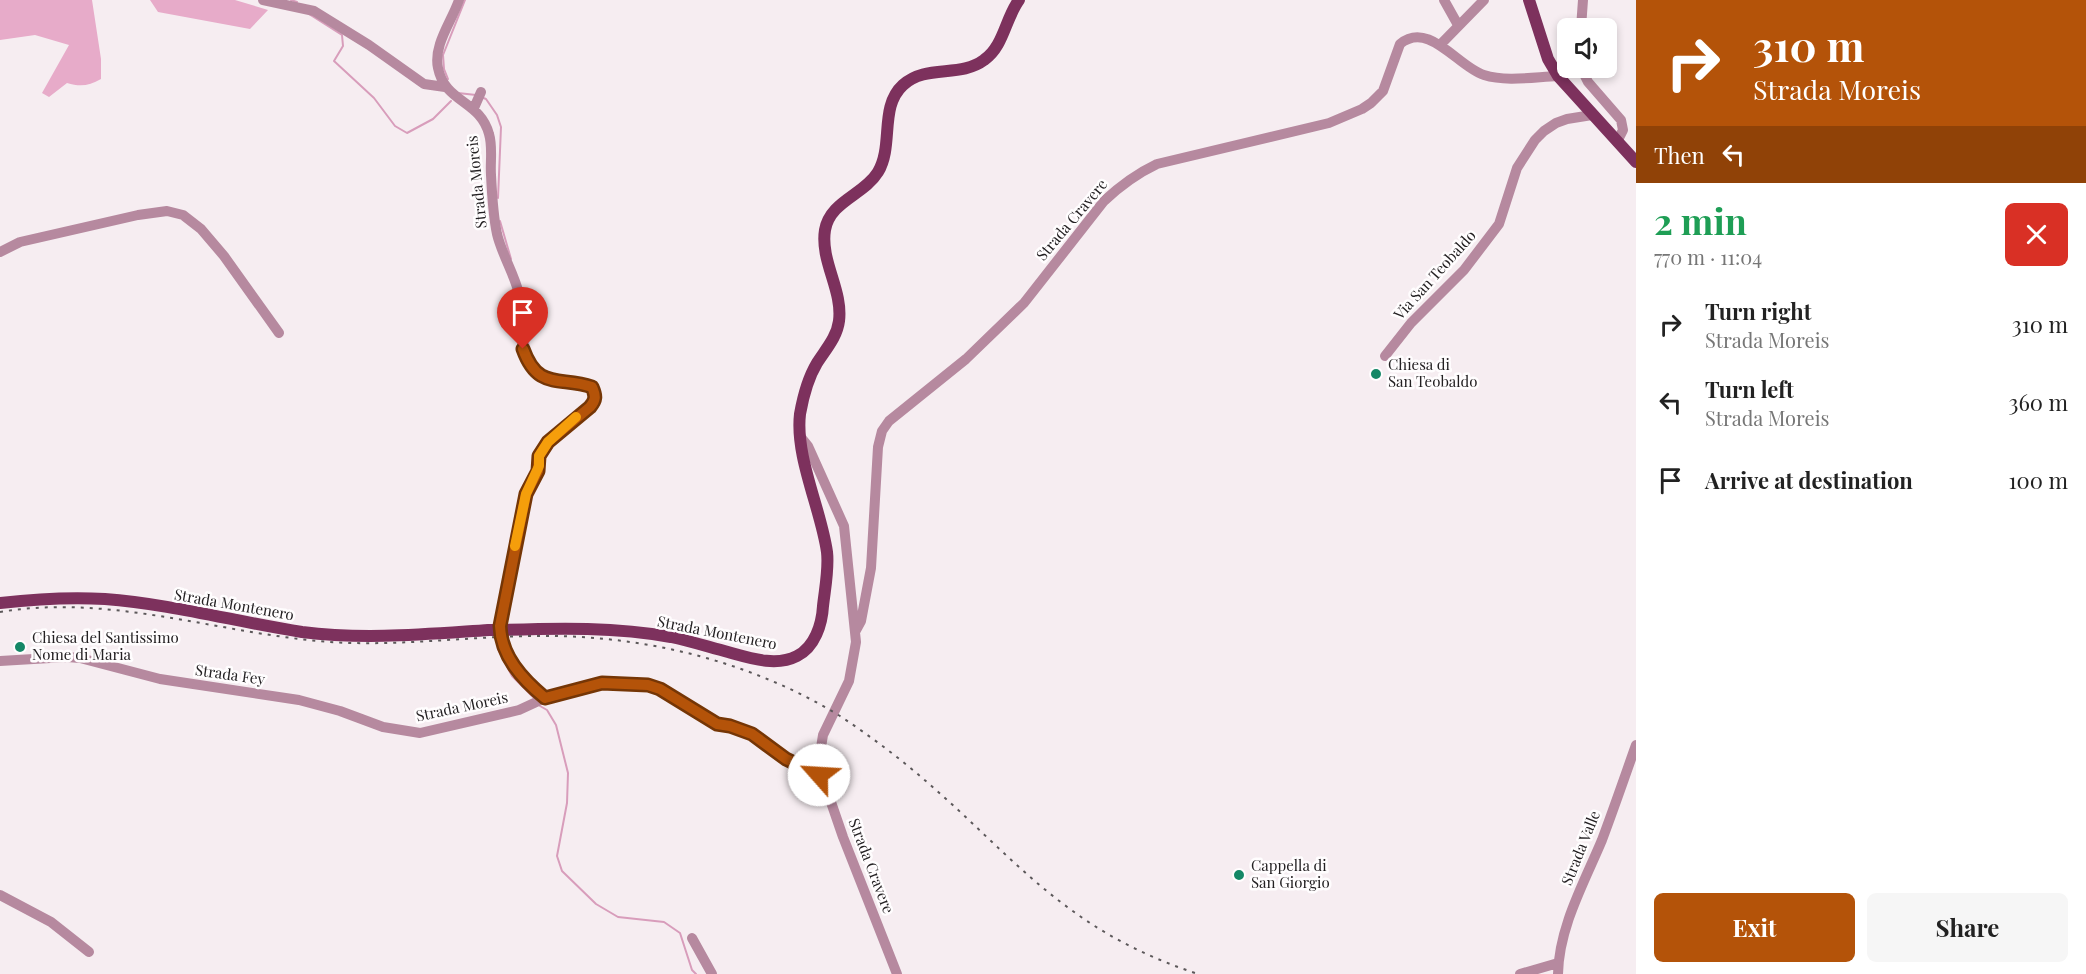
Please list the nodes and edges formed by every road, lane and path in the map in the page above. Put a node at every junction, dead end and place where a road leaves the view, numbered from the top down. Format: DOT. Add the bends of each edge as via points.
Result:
graph roads {
  1 [pos="264,0"];
  2 [pos="459,0"];
  3 [pos="1019,0"];
  4 [pos="1444,0"];
  5 [pos="1484,0"];
  6 [pos="1529,0"];
  7 [pos="1583,0"];
  8 [pos="1582,18"];
  9 [pos="1458,25"];
  10 [pos="1440,45"];
  11 [pos="1557,74"];
  12 [pos="1557,76"];
  13 [pos="1560,78"];
  14 [pos="1585,78"];
  15 [pos="445,87"];
  16 [pos="1592,115"];
  17 [pos="1617,142"];
  18 [pos="1632,158"];
  19 [pos="1636,170"];
  20 [pos="0,252"];
  21 [pos="279,333"];
  22 [pos="1385,356"];
  23 [pos="800,436"];
  24 [pos="0,603"];
  25 [pos="855,632"];
  26 [pos="0,661"];
  27 [pos="539,701"];
  28 [pos="383,728"];
  29 [pos="1636,745"];
  30 [pos="822,776"];
  31 [pos="0,895"];
  32 [pos="693,938"];
  33 [pos="89,952"];
  34 [pos="1558,969"];
  35 [pos="712,974"];
  36 [pos="897,974"];
  37 [pos="1520,974"];
  1 -- 15 [label="street" via="314,10 424,84"];
  2 -- 15 [label="street" via="437,55"];
  3 -- 23 [label="main road, Strada Montenero" via="998,45 986,59 961,70 925,73 896,94 880,170 842,202 829,219 825,244 840,317 834,337 804,394"];
  4 -- 9 [label="street"];
  5 -- 9 [label="street"];
  6 -- 11 [label="main road" via="1548,59"];
  7 -- 8 [label="street"];
  9 -- 10 [label="street"];
  10 -- 12 [label="street, Strada Cravere" via="1482,75"];
  10 -- 25 [label="street, Strada Cravere" via="1415,37 1406,39 1400,44 1383,91 1362,109 1329,123 1156,164 1137,173 1104,201 1024,303 882,431 871,568 861,621"];
  13 -- 16 [label="main road"];
  14 -- 17 [label="street" via="1621,120 1623,130"];
  15 -- 27 [label="street, Strada Moreis" via="461,102 477,100 490,136 498,236 519,293 527,361 547,378 583,384 592,387 596,394 590,407 548,442 526,494 500,626 502,644 510,660"];
  16 -- 17 [label="main road"];
  16 -- 22 [label="street, Via San Teobaldo" via="1556,123 1535,140 1517,168 1500,224 1464,270 1411,323"];
  17 -- 18 [label="main road"];
  18 -- 19 [label="street"];
  20 -- 21 [label="street" via="20,242 138,215 167,211 183,215 224,256"];
  23 -- 24 [label="main road, Strada Montenero, bridge" via="828,556 822,620 808,647 799,656 784,661 762,660 672,638 600,630 347,636 107,599 53,598"];
  23 -- 25 [label="street, Strada Cravere" via="844,526"];
  25 -- 30 [label="street, Strada Cravere" via="856,650 849,681 823,735 819,760"];
  26 -- 28 [label="street, Strada Fey" via="80,658 160,679 299,700"];
  27 -- 28 [label="street, Strada Moreis" via="420,733"];
  27 -- 30 [label="street, Strada Moreis" via="602,683 648,685 717,724 752,734 786,759"];
  29 -- 34 [label="street, Strada Valle" via="1573,909"];
  30 -- 36 [label="street, Strada Cravere"];
  31 -- 33 [label="street" via="51,922"];
  32 -- 35 [label="street"];
  34 -- 37 [label="street, Strada Valle"];
}
